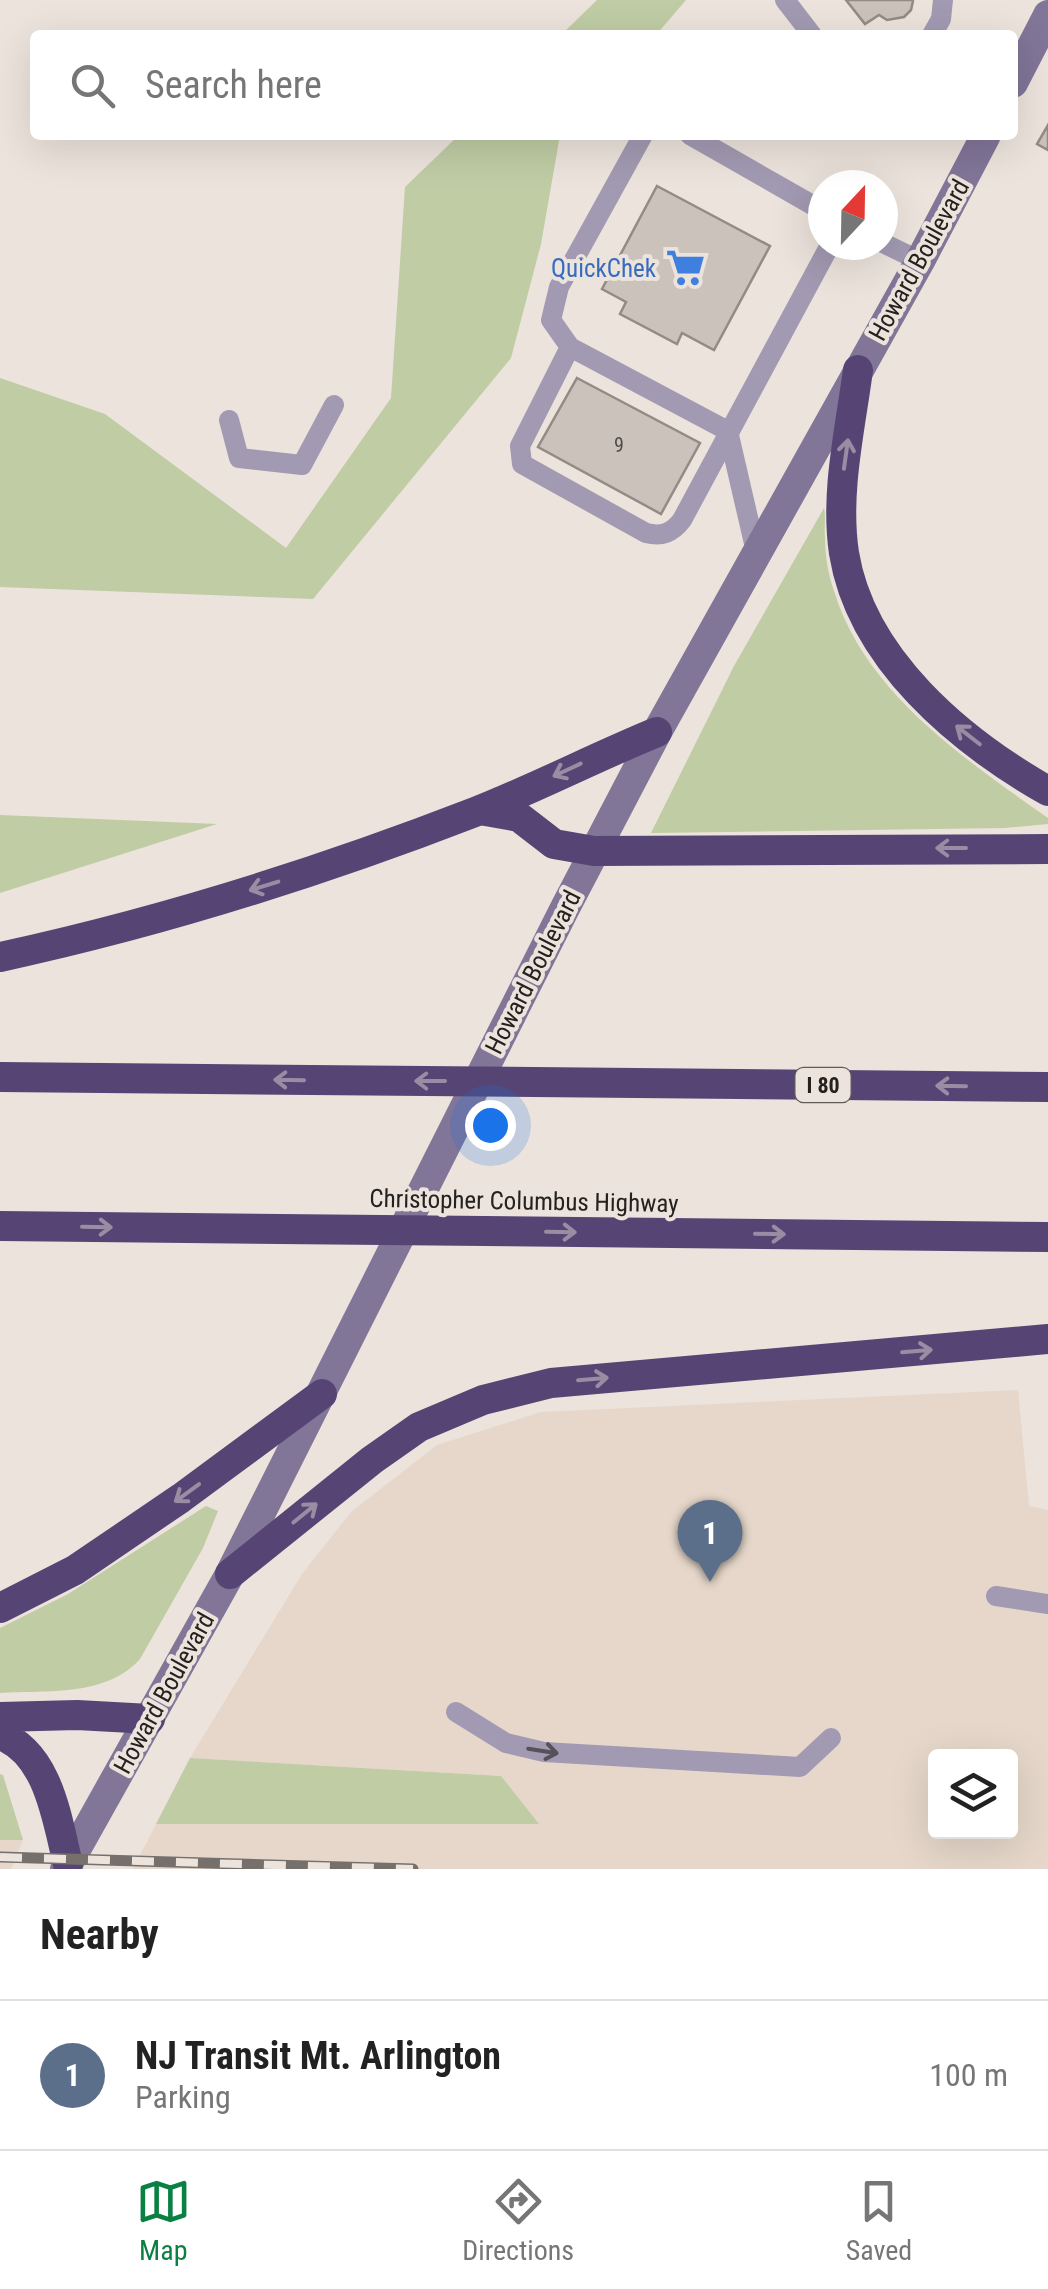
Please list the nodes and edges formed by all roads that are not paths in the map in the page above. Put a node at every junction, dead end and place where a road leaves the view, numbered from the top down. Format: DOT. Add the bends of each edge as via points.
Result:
graph roads {
  1 [pos="786,0"];
  2 [pos="944,0"];
  3 [pos="1048,16"];
  4 [pos="808,30"];
  5 [pos="935,30"];
  6 [pos="1018,73"];
  7 [pos="640,140"];
  8 [pos="699,140"];
  9 [pos="983,140"];
  10 [pos="808,202"];
  11 [pos="898,250"];
  12 [pos="822,260"];
  13 [pos="920,261"];
  14 [pos="570,347"];
  15 [pos="858,370"];
  16 [pos="334,405"];
  17 [pos="228,420"];
  18 [pos="728,431"];
  19 [pos="756,552"];
  20 [pos="657,732"];
  21 [pos="1048,791"];
  22 [pos="480,810"];
  23 [pos="1048,849"];
  24 [pos="594,851"];
  25 [pos="0,957"];
  26 [pos="0,1077"];
  27 [pos="1048,1088"];
  28 [pos="0,1226"];
  29 [pos="1048,1238"];
  30 [pos="1048,1339"];
  31 [pos="322,1394"];
  32 [pos="230,1574"];
  33 [pos="996,1596"];
  34 [pos="1048,1604"];
  35 [pos="0,1608"];
  36 [pos="456,1712"];
  37 [pos="0,1718"];
  38 [pos="150,1719"];
  39 [pos="0,1735"];
  40 [pos="831,1738"];
  41 [pos="66,1866"];
  1 -- 4 [label="lane"];
  2 -- 5 [label="lane"];
  3 -- 6 [label="main road"];
  7 -- 14 [label="lane" via="553,300 551,320"];
  8 -- 10 [label="lane"];
  9 -- 13 [label="main road, Howard Boulevard"];
  11 -- 13 [label="lane"];
  12 -- 18 [label="lane"];
  13 -- 15 [label="main road, Howard Boulevard"];
  14 -- 18 [label="lane"];
  14 -- 18 [label="lane" via="520,446 522,464 544,478 646,532 664,534 682,520"];
  15 -- 19 [label="main road, Howard Boulevard"];
  21 -- 15 [label="highway, one-way" via="929,701 863,615 847,566 841,510"];
  16 -- 17 [label="lane" via="302,465 239,458"];
  18 -- 19 [label="lane"];
  19 -- 20 [label="main road, Howard Boulevard"];
  20 -- 22 [label="highway, one-way"];
  20 -- 24 [label="main road, Howard Boulevard"];
  22 -- 24 [label="highway" via="529,822 554,844"];
  22 -- 25 [label="highway, one-way" via="301,875"];
  23 -- 24 [label="highway, one-way"];
  24 -- 31 [label="main road, Howard Boulevard"];
  27 -- 26 [label="highway, I 80, one-way"];
  28 -- 29 [label="highway, Christopher Columbus Highway, one-way"];
  32 -- 30 [label="highway, one-way" via="394,1442 451,1411 514,1390"];
  31 -- 32 [label="main road, Howard Boulevard"];
  31 -- 35 [label="highway, one-way" via="76,1570"];
  32 -- 38 [label="main road, Howard Boulevard"];
  33 -- 34 [label="lane"];
  36 -- 40 [label="lane, one-way" via="506,1744 544,1752 800,1767"];
  37 -- 38 [label="highway"];
  38 -- 41 [label="main road, Howard Boulevard"];
  39 -- 41 [label="highway" via="24,1750 46,1784"];
}
